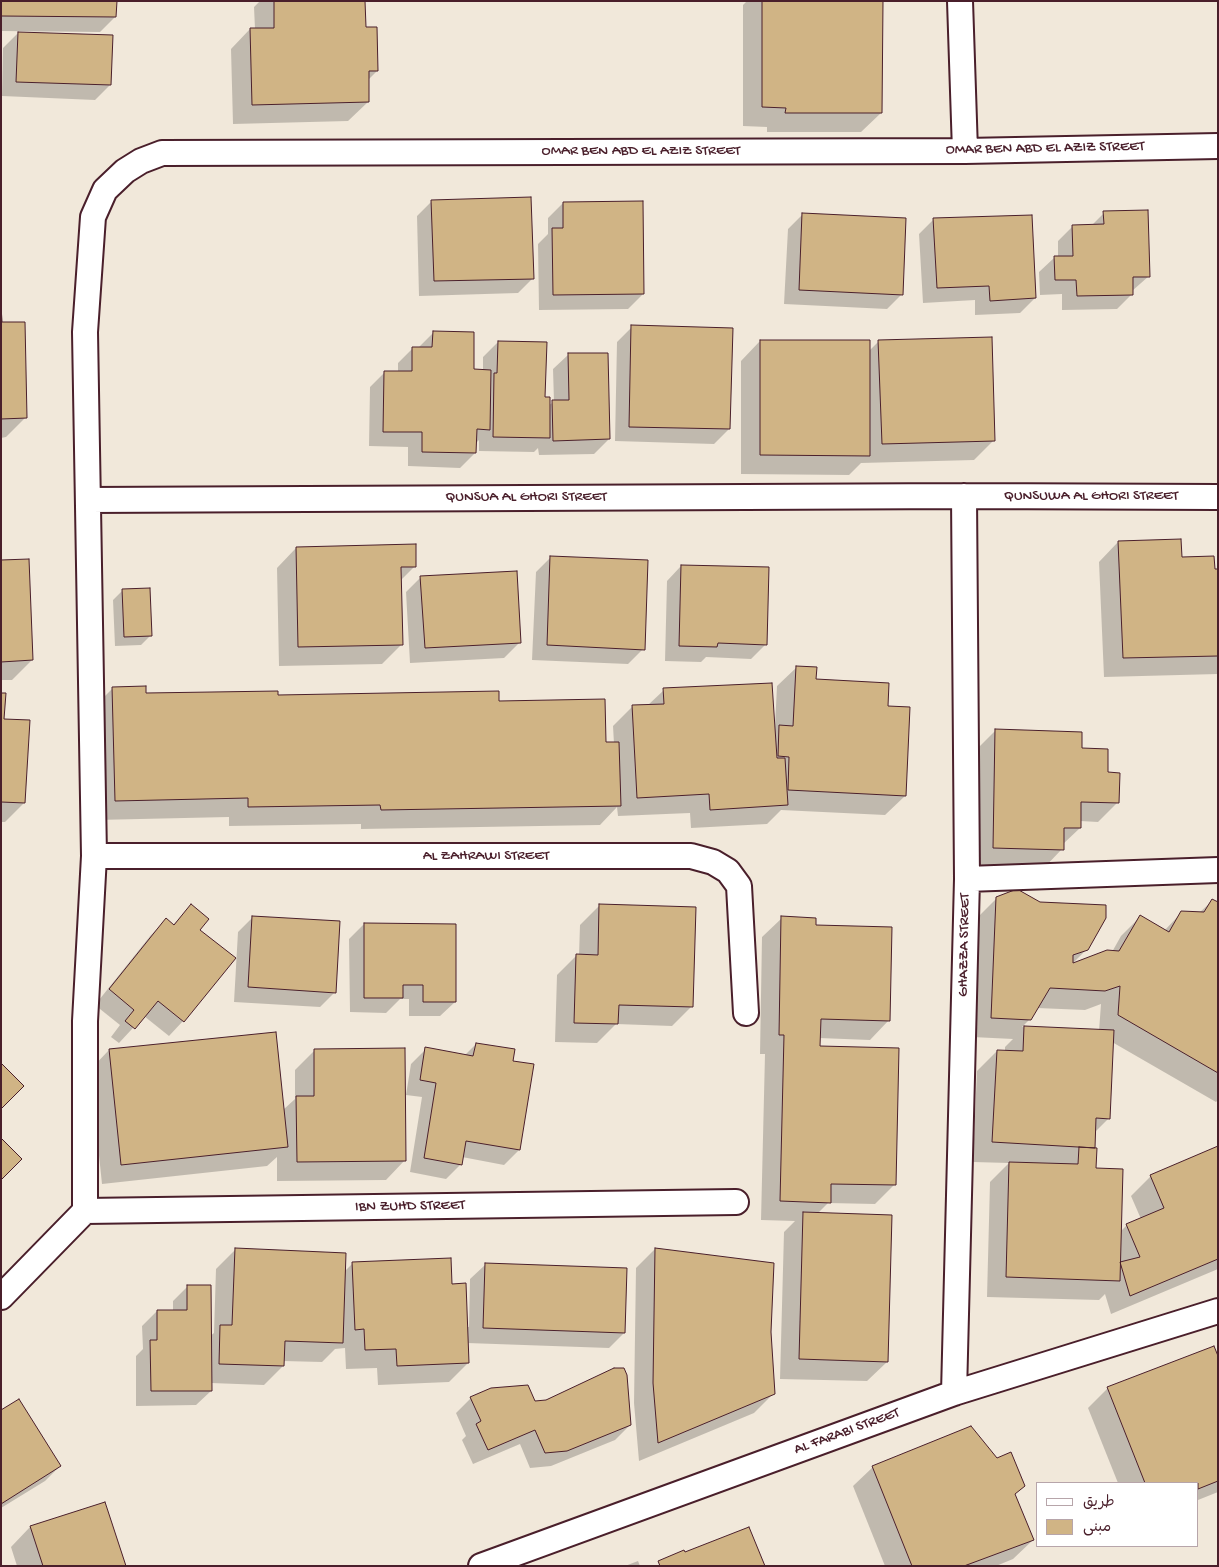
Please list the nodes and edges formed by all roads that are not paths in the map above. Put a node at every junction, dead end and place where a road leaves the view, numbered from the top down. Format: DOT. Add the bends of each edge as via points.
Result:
graph roads {
  1 [pos="960,1"];
  2 [pos="1218,146"];
  3 [pos="965,151"];
  4 [pos="964,496"];
  5 [pos="1218,497"];
  6 [pos="88,500"];
  7 [pos="94,856"];
  8 [pos="1218,870"];
  9 [pos="967,879"];
  10 [pos="746,1013"];
  11 [pos="736,1202"];
  12 [pos="85,1211"];
  13 [pos="1,1297"];
  14 [pos="1218,1311"];
  15 [pos="954,1393"];
  16 [pos="480,1566"];
  1 -- 3 [label="street"];
  2 -- 3 [label="street, OMAR BEN ABD EL AZIZ STREET"];
  3 -- 6 [label="street, OMAR BEN ABD EL AZIZ STREET" via="162,153 141,161 105,190 93,217 85,332"];
  4 -- 5 [label="street, QUNSUWA AL GHORI STREET"];
  4 -- 6 [label="street, QUNSUA AL GHORI STREET"];
  4 -- 9 [label="street, GHAZZA STREET"];
  6 -- 7 [label="street, OMAR BEN ABD EL AZIZ STREET"];
  7 -- 10 [label="street, AL ZAHRAWI STREET" via="691,856 713,862 728,871 740,886"];
  7 -- 12 [label="street, OMAR BEN ABD EL AZIZ STREET" via="85,1021"];
  8 -- 9 [label="street"];
  9 -- 15 [label="street, GHAZZA STREET"];
  11 -- 12 [label="street, IBN ZUHD STREET"];
  12 -- 13 [label="street"];
  14 -- 15 [label="street, AL FARABI STREET"];
  15 -- 16 [label="street, AL FARABI STREET"];
}
